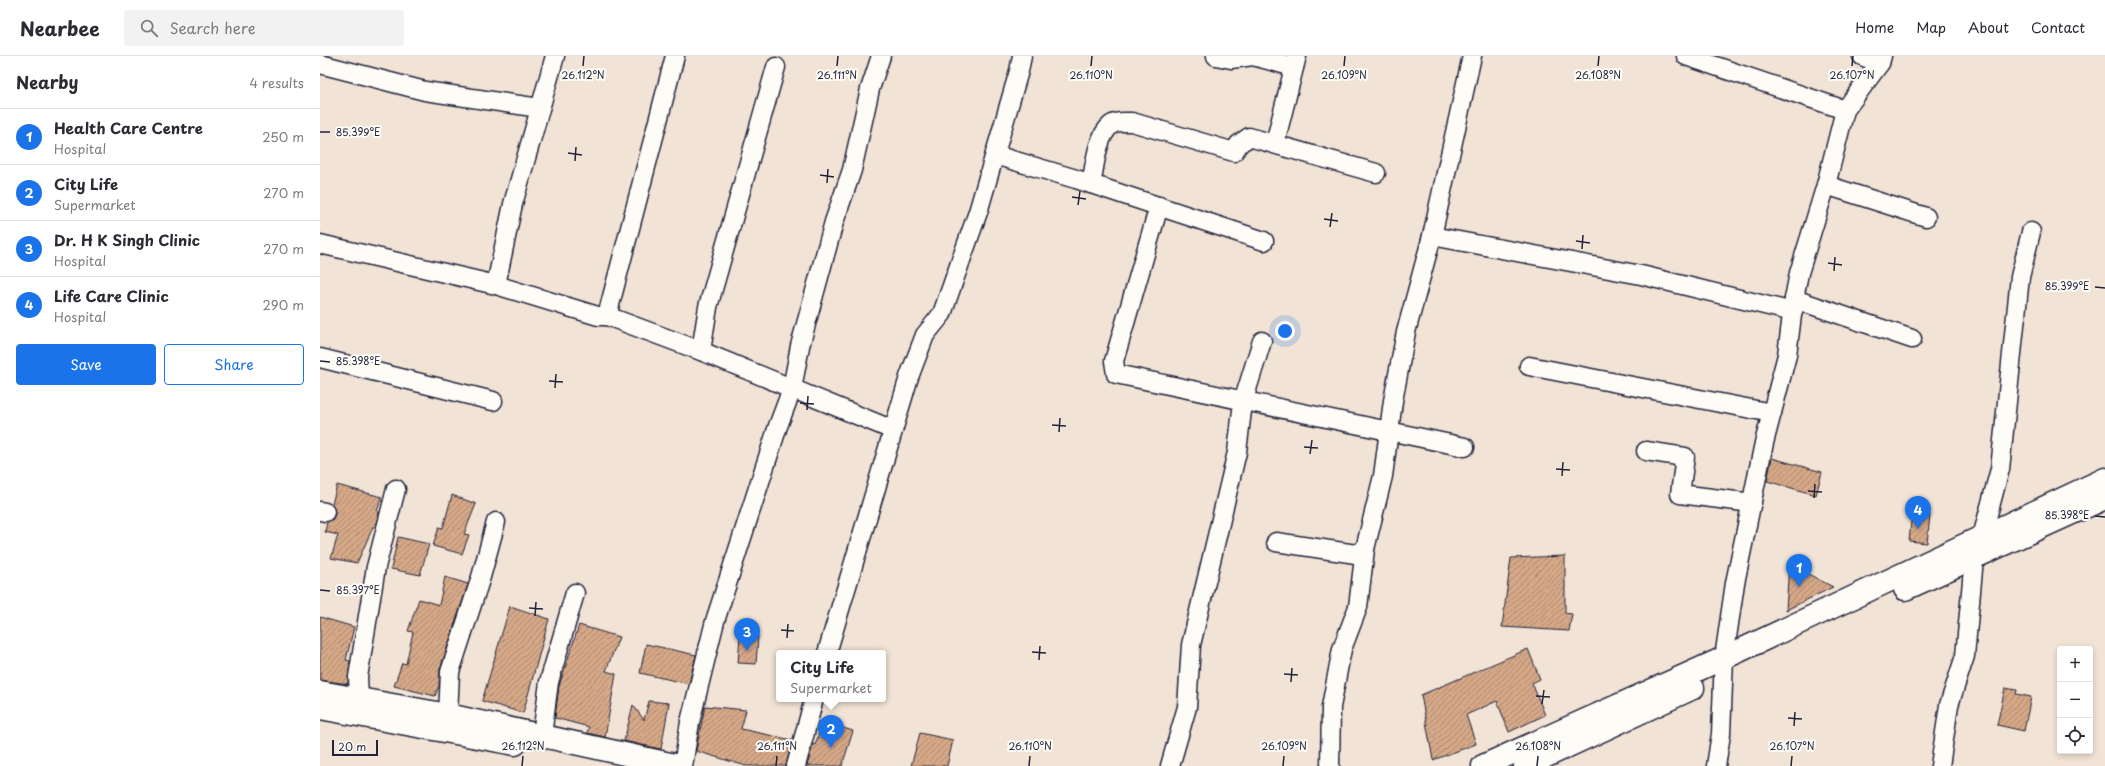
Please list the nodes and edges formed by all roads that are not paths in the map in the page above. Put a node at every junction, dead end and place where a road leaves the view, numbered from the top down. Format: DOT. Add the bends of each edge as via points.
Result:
graph roads {
  1 [pos="555,56"];
  2 [pos="674,56"];
  3 [pos="881,56"];
  4 [pos="1022,56"];
  5 [pos="1216,56"];
  6 [pos="1253,56"];
  7 [pos="1472,56"];
  8 [pos="1686,56"];
  9 [pos="1862,56"];
  10 [pos="1881,60"];
  11 [pos="342,62"];
  12 [pos="1295,62"];
  13 [pos="320,64"];
  14 [pos="776,67"];
  15 [pos="540,108"];
  16 [pos="1846,110"];
  17 [pos="1276,143"];
  18 [pos="994,155"];
  19 [pos="1376,173"];
  20 [pos="1091,184"];
  21 [pos="1826,184"];
  22 [pos="1159,206"];
  23 [pos="1926,217"];
  24 [pos="2031,232"];
  25 [pos="1432,236"];
  26 [pos="1264,241"];
  27 [pos="320,244"];
  28 [pos="496,285"];
  29 [pos="1793,306"];
  30 [pos="607,316"];
  31 [pos="1912,339"];
  32 [pos="1262,341"];
  33 [pos="701,351"];
  34 [pos="320,358"];
  35 [pos="1529,366"];
  36 [pos="792,389"];
  37 [pos="493,402"];
  38 [pos="1244,402"];
  39 [pos="1772,413"];
  40 [pos="1389,429"];
  41 [pos="893,430"];
  42 [pos="1465,447"];
  43 [pos="1646,451"];
  44 [pos="2105,479"];
  45 [pos="396,489"];
  46 [pos="2105,498"];
  47 [pos="1752,503"];
  48 [pos="496,522"];
  49 [pos="1982,537"];
  50 [pos="1276,542"];
  51 [pos="1365,548"];
  52 [pos="1974,559"];
  53 [pos="575,593"];
  54 [pos="828,650"];
  55 [pos="1724,666"];
  56 [pos="320,692"];
  57 [pos="359,699"];
  58 [pos="813,702"];
  59 [pos="320,708"];
  60 [pos="448,715"];
  61 [pos="542,735"];
  62 [pos="614,766"];
  63 [pos="680,766"];
  64 [pos="683,766"];
  65 [pos="796,766"];
  66 [pos="1170,766"];
  67 [pos="1330,766"];
  68 [pos="1483,766"];
  69 [pos="1525,766"];
  70 [pos="1716,766"];
  71 [pos="1940,766"];
  1 -- 15 [label="street"];
  2 -- 30 [label="street"];
  3 -- 36 [label="street" via="870,89 852,170 834,222 800,346"];
  4 -- 18 [label="street"];
  5 -- 6 [label="street" via="1231,59"];
  6 -- 12 [label="street"];
  7 -- 25 [label="street"];
  8 -- 16 [label="street"];
  9 -- 10 [label="street"];
  10 -- 16 [label="street"];
  11 -- 13 [label="street"];
  11 -- 15 [label="street" via="425,91"];
  12 -- 17 [label="street"];
  14 -- 33 [label="street" via="708,307"];
  15 -- 28 [label="street" via="513,204"];
  16 -- 21 [label="street"];
  17 -- 19 [label="street"];
  17 -- 20 [label="street" via="1249,137 1239,144 1234,152 1132,122 1122,122 1111,125 1102,137"];
  18 -- 20 [label="street"];
  18 -- 41 [label="street" via="978,212 942,314 925,335"];
  20 -- 22 [label="street"];
  21 -- 23 [label="street"];
  21 -- 29 [label="street" via="1799,273"];
  22 -- 26 [label="street"];
  22 -- 38 [label="street" via="1114,361 1116,374"];
  24 -- 49 [label="street" via="2020,277 2000,469"];
  25 -- 29 [label="street"];
  25 -- 40 [label="street" via="1406,332"];
  27 -- 28 [label="street"];
  28 -- 30 [label="street" via="598,316"];
  29 -- 31 [label="street"];
  29 -- 39 [label="street" via="1787,355"];
  30 -- 33 [label="street"];
  32 -- 38 [label="street"];
  33 -- 36 [label="street"];
  34 -- 37 [label="street"];
  35 -- 39 [label="street"];
  36 -- 41 [label="street"];
  36 -- 64 [label="street" via="716,621 690,722"];
  38 -- 40 [label="street"];
  38 -- 66 [label="street" via="1237,452 1191,645 1187,707"];
  39 -- 47 [label="street"];
  40 -- 42 [label="street"];
  40 -- 51 [label="street" via="1383,476"];
  41 -- 54 [label="street"];
  43 -- 47 [label="street" via="1685,457 1680,494"];
  44 -- 49 [label="main road"];
  45 -- 57 [label="street" via="376,567 358,676"];
  46 -- 52 [label="main road"];
  47 -- 55 [label="street" via="1735,583"];
  48 -- 60 [label="street" via="450,672"];
  49 -- 55 [label="main road"];
  50 -- 51 [label="street" via="1356,554"];
  51 -- 67 [label="street" via="1358,607 1342,649 1331,707"];
  52 -- 55 [label="main road"];
  52 -- 71 [label="street" via="1965,656 1948,705"];
  53 -- 61 [label="street" via="549,682"];
  55 -- 68 [label="main road"];
  55 -- 69 [label="main road"];
  55 -- 70 [label="street" via="1721,734"];
  56 -- 57 [label="main road"];
  57 -- 60 [label="main road"];
  58 -- 65 [label="street"];
  59 -- 62 [label="main road" via="549,751"];
  60 -- 61 [label="main road"];
  61 -- 63 [label="main road"];
}
